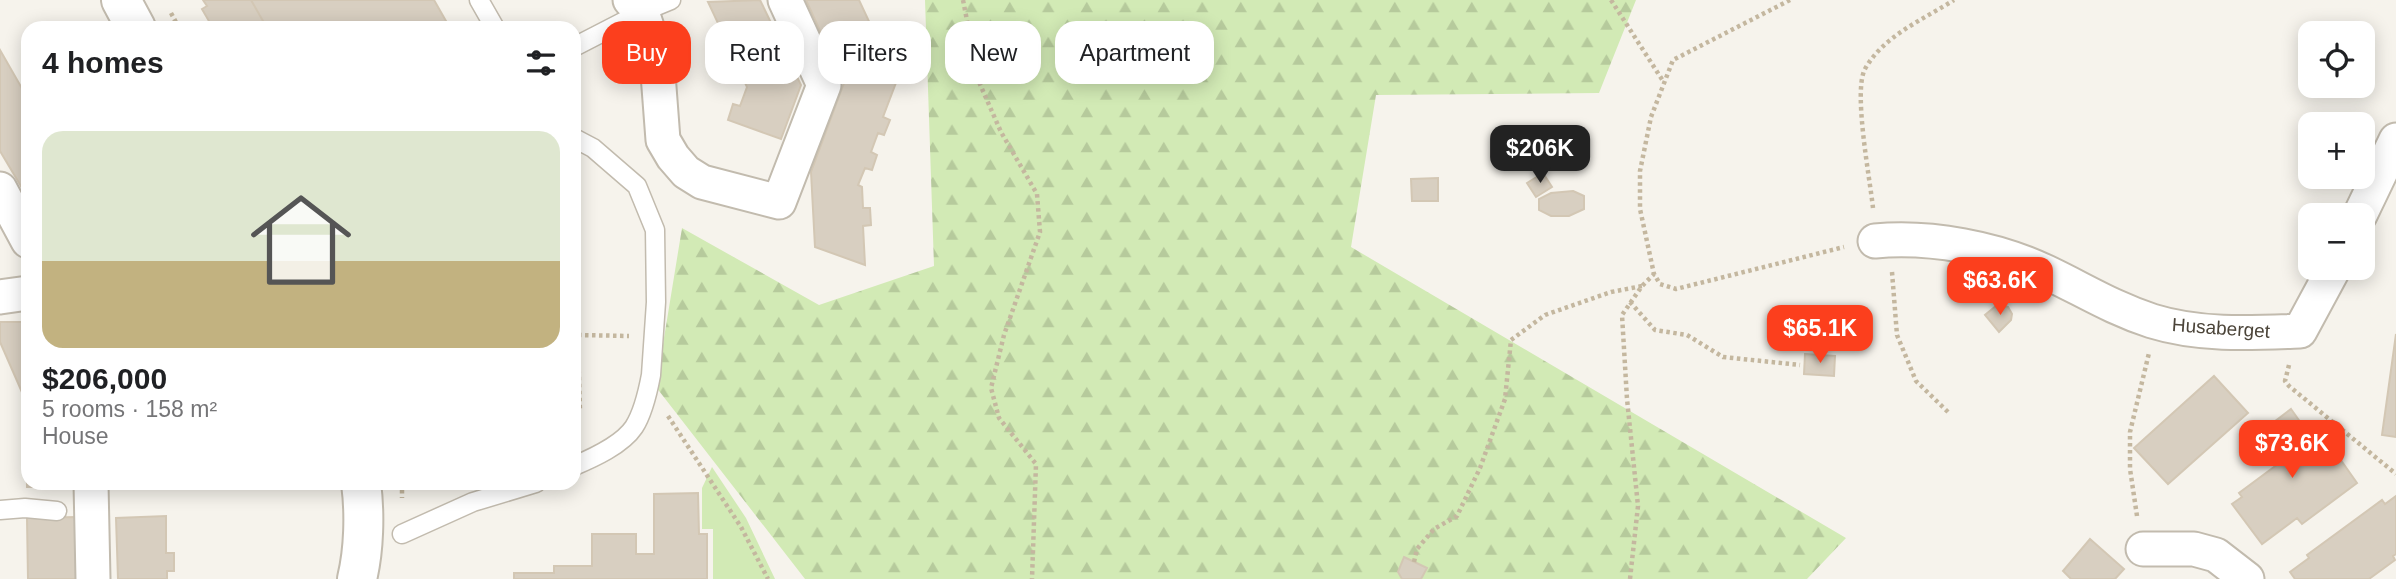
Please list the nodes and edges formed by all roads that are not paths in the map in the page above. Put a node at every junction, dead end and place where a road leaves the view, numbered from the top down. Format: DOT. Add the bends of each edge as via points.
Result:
graph roads {
  1 [pos="121,0"];
  2 [pos="479,0"];
  3 [pos="785,0"];
  4 [pos="648,4"];
  5 [pos="132,21"];
  6 [pos="491,21"];
  7 [pos="581,43"];
  8 [pos="2396,140"];
  9 [pos="581,142"];
  10 [pos="0,189"];
  11 [pos="2367,203"];
  12 [pos="21,228"];
  13 [pos="1882,240"];
  14 [pos="2328,280"];
  15 [pos="21,294"];
  16 [pos="0,297"];
  17 [pos="581,462"];
  18 [pos="91,490"];
  19 [pos="362,490"];
  20 [pos="513,490"];
  21 [pos="0,510"];
  22 [pos="57,511"];
  23 [pos="402,534"];
  24 [pos="2143,550"];
  25 [pos="93,579"];
  26 [pos="358,579"];
  27 [pos="2247,579"];
  1 -- 5 [label="street"];
  2 -- 6 [label="lane"];
  3 -- 4 [label="street" via="824,85 779,202 702,182 673,157 663,140"];
  4 -- 7 [label="lane"];
  8 -- 11 [label="street"];
  9 -- 17 [label="lane" via="636,186 655,230 657,263 648,390 634,427 623,439"];
  10 -- 12 [label="street"];
  13 -- 14 [label="street, Husaberget" via="1988,251 2044,271 2113,308 2183,328 2239,333 2300,331"];
  15 -- 16 [label="street"];
  18 -- 25 [label="street"];
  19 -- 26 [label="street"];
  20 -- 23 [label="lane" via="473,502"];
  21 -- 22 [label="lane"];
  24 -- 27 [label="street" via="2216,555"];
}
